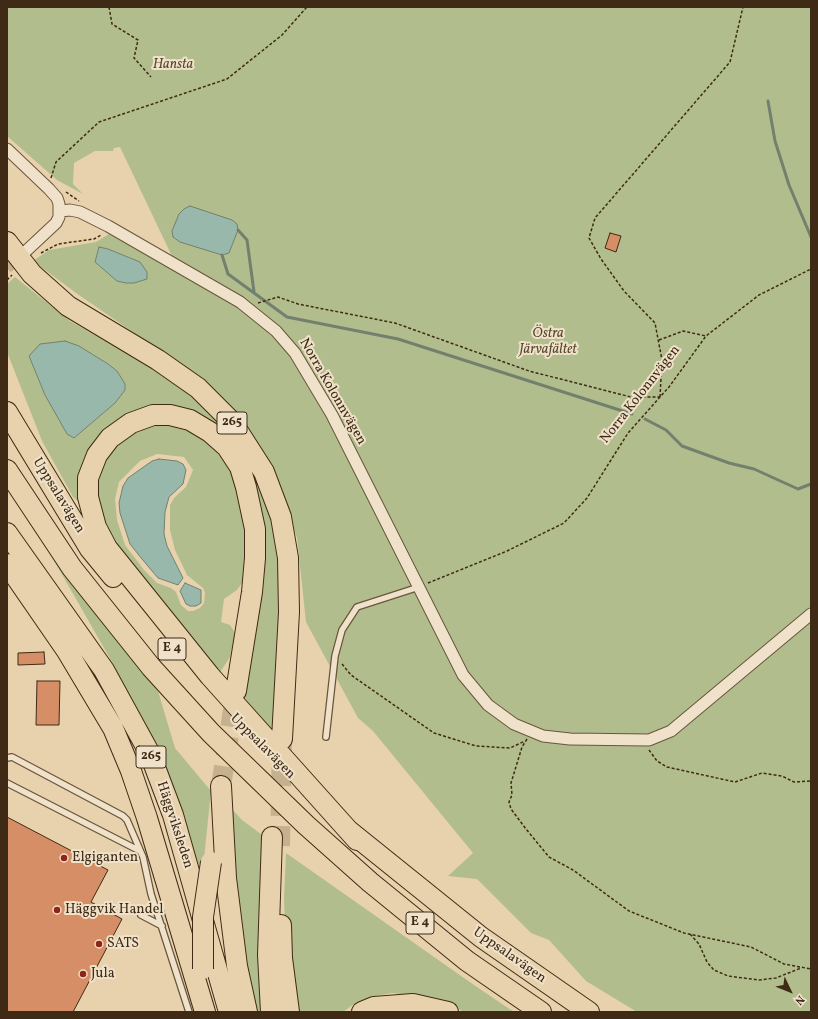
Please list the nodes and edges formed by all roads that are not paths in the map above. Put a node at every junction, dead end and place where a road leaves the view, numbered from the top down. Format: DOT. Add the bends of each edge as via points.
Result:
graph roads {
  1 [pos="7,149"];
  2 [pos="60,211"];
  3 [pos="7,242"];
  4 [pos="25,252"];
  5 [pos="7,412"];
  6 [pos="7,470"];
  7 [pos="7,533"];
  8 [pos="7,564"];
  9 [pos="419,587"];
  10 [pos="811,614"];
  11 [pos="236,691"];
  12 [pos="326,737"];
  13 [pos="282,739"];
  14 [pos="7,758"];
  15 [pos="7,783"];
  16 [pos="358,840"];
  17 [pos="140,851"];
  18 [pos="141,914"];
  19 [pos="162,926"];
  20 [pos="189,1012"];
  21 [pos="205,1012"];
  22 [pos="208,1012"];
  23 [pos="229,1012"];
  24 [pos="247,1012"];
  25 [pos="271,1012"];
  26 [pos="289,1012"];
  27 [pos="362,1012"];
  28 [pos="448,1012"];
  29 [pos="542,1012"];
  30 [pos="589,1012"];
  1 -- 2 [label="street" via="57,198"];
  2 -- 4 [label="street" via="56,223"];
  2 -- 9 [label="street, Norra Kolonnvägen" via="80,212 108,226 240,302 276,331 295,353 332,415"];
  3 -- 13 [label="highway, 265" via="32,274 68,306 158,360 198,388 232,422 264,472 281,517 288,558 289,612"];
  5 -- 16 [label="highway, Uppsalavägen / E 4" via="90,549 162,639 237,722"];
  6 -- 29 [label="highway, Uppsalavägen / E 4" via="72,568 151,667 211,733 306,825 370,882 467,961"];
  7 -- 23 [label="highway, Häggviksleden / 265" via="104,670 150,754 173,815"];
  8 -- 21 [label="highway" via="67,651 113,728 147,818"];
  9 -- 10 [label="street, Norra Kolonnvägen" via="463,675 488,705 529,735 570,739 644,740 671,731"];
  9 -- 12 [label="lane" via="357,607 342,630 335,656"];
  11 -- 16 [label="highway" via="255,558 255,529 240,467 227,447 210,432 190,420 170,415 153,415 131,423 116,434 97,455 88,478 88,497 96,527 108,548 210,676"];
  14 -- 17 [label="lane" via="12,757 123,816"];
  15 -- 17 [label="lane"];
  16 -- 30 [label="highway, Uppsalavägen / E 4" via="481,937"];
  17 -- 19 [label="lane"];
  18 -- 19 [label="lane"];
  19 -- 20 [label="lane"];
  22 -- 24 [label="highway, bridge" via="203,968 203,917 222,786 226,878 237,966"];
  25 -- 26 [label="highway" via="268,955 276,842 282,958"];
  27 -- 28 [label="highway" via="374,1007 406,1004"];
}
